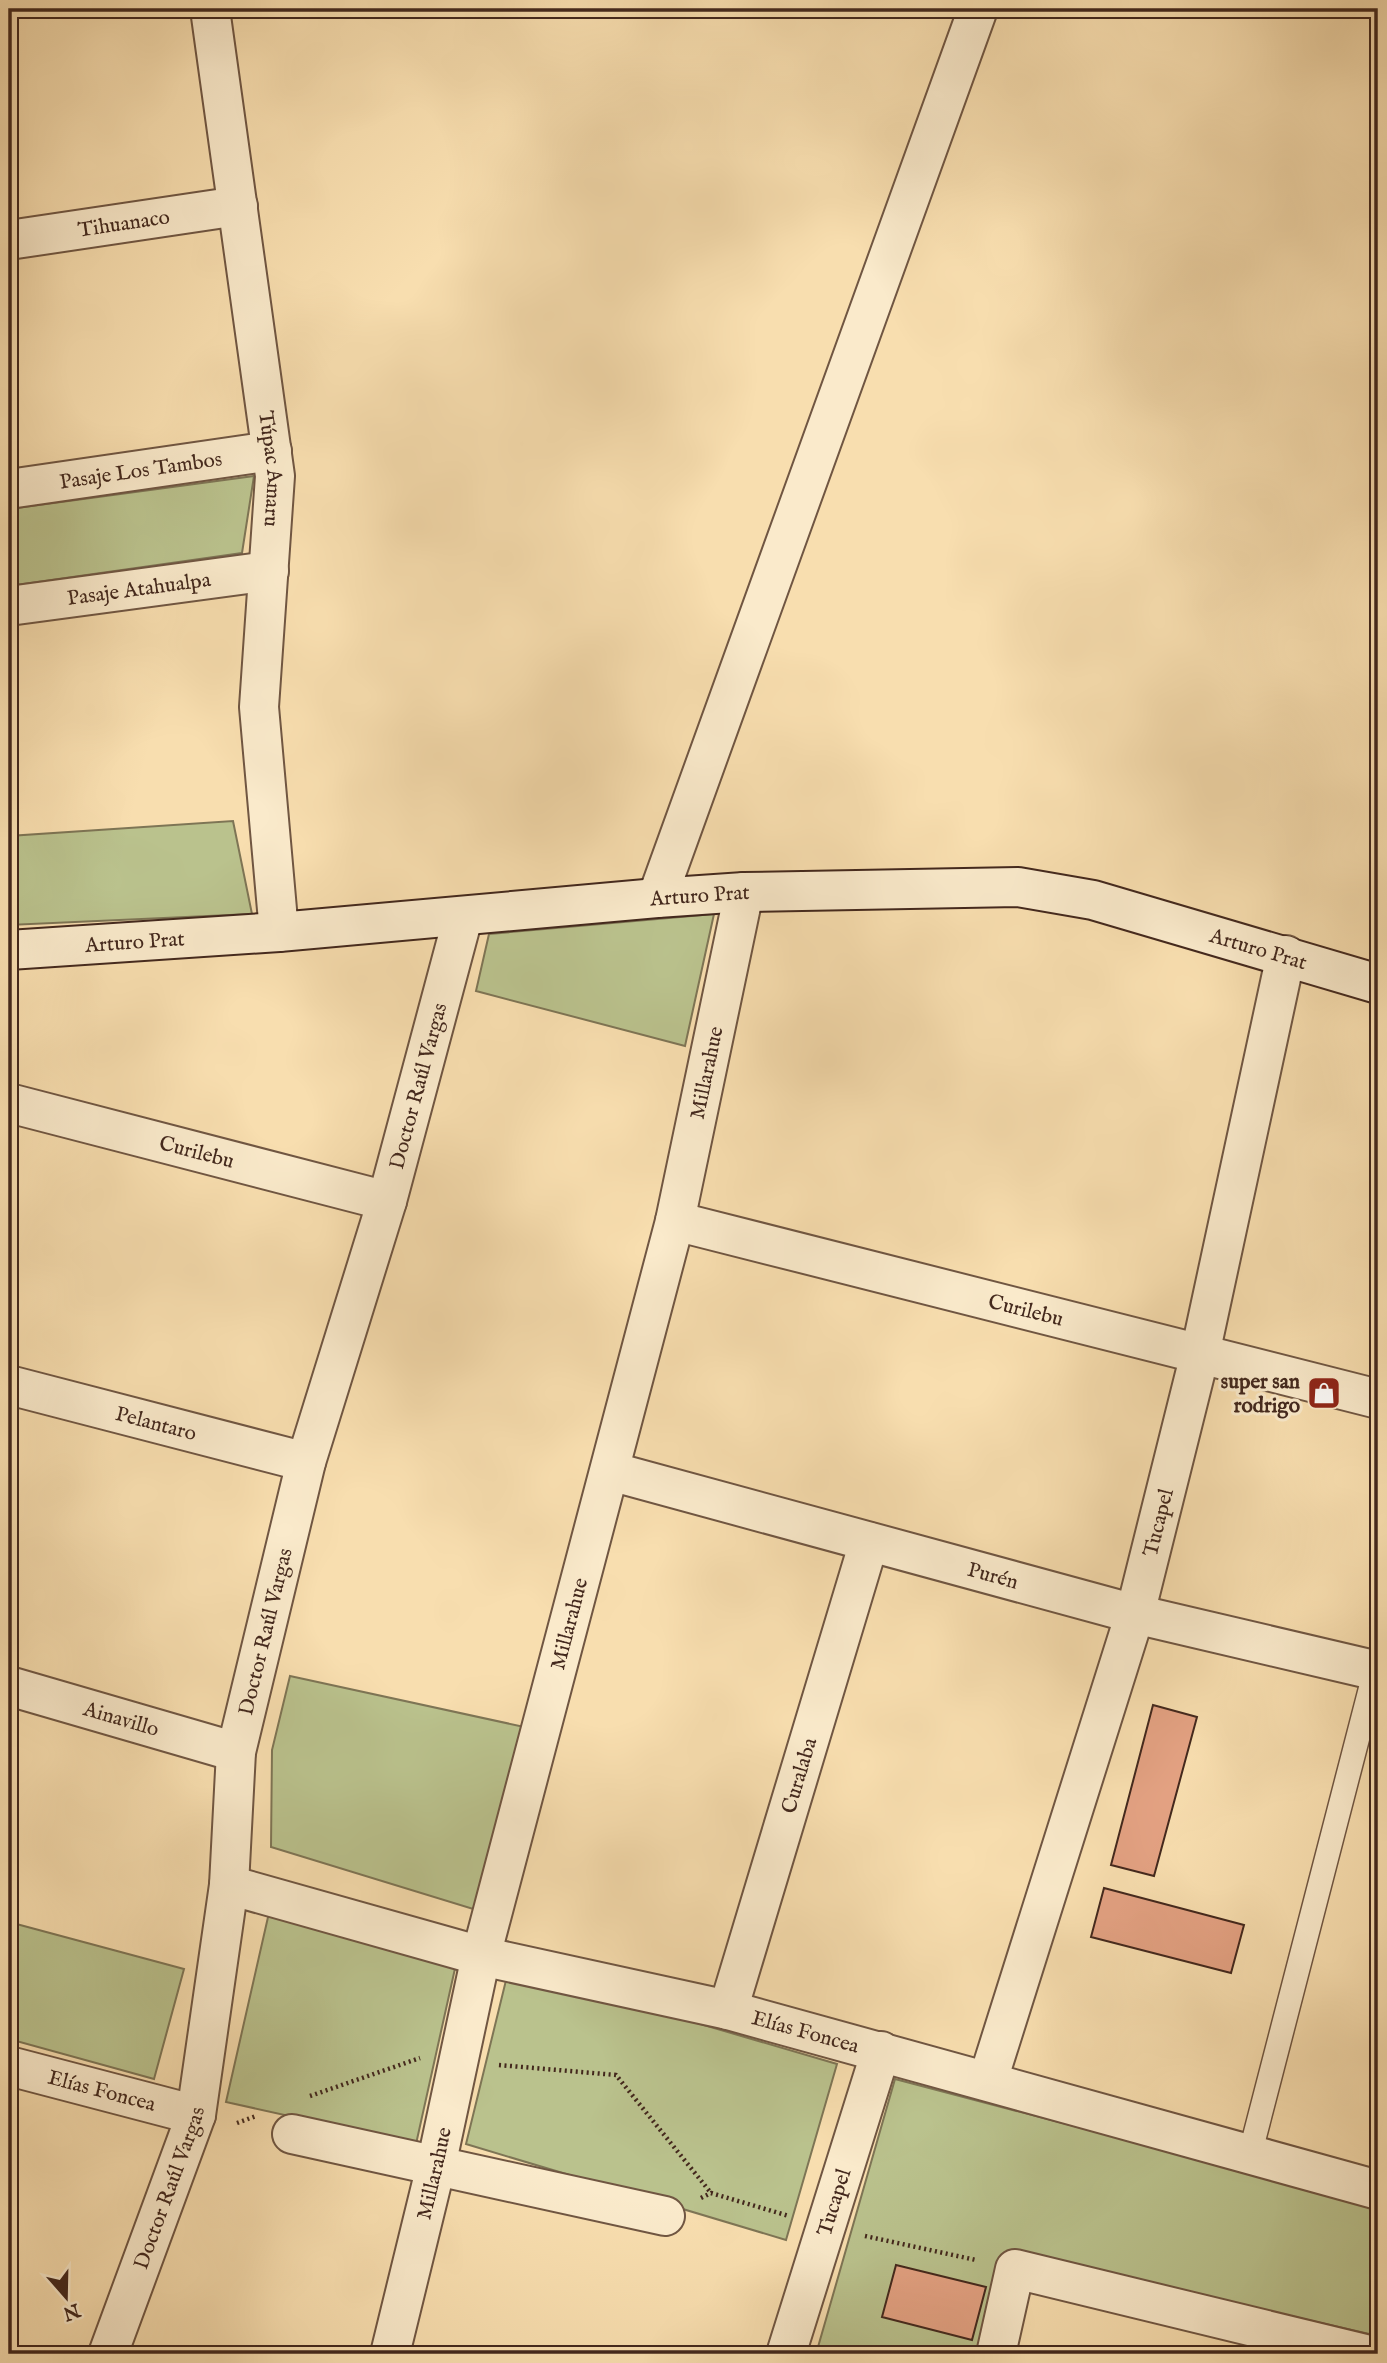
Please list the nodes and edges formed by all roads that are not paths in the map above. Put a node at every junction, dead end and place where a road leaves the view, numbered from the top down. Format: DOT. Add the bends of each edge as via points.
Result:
graph roads {
  1 [pos="210,9"];
  2 [pos="978,9"];
  3 [pos="237,206"];
  4 [pos="9,240"];
  5 [pos="272,451"];
  6 [pos="9,489"];
  7 [pos="269,571"];
  8 [pos="9,606"];
  9 [pos="744,892"];
  10 [pos="657,898"];
  11 [pos="463,917"];
  12 [pos="279,932"];
  13 [pos="9,950"];
  14 [pos="1286,955"];
  15 [pos="1378,984"];
  16 [pos="9,1103"];
  17 [pos="387,1201"];
  18 [pos="675,1221"];
  19 [pos="1200,1354"];
  20 [pos="9,1385"];
  21 [pos="1378,1399"];
  22 [pos="306,1462"];
  23 [pos="610,1471"];
  24 [pos="869,1542"];
  25 [pos="1135,1614"];
  26 [pos="1376,1671"];
  27 [pos="9,1686"];
  28 [pos="236,1752"];
  29 [pos="229,1885"];
  30 [pos="481,1956"];
  31 [pos="728,2010"];
  32 [pos="881,2051"];
  33 [pos="9,2066"];
  34 [pos="988,2080"];
  35 [pos="196,2115"];
  36 [pos="285,2116"];
  37 [pos="1250,2154"];
  38 [pos="436,2166"];
  39 [pos="1378,2190"];
  40 [pos="665,2216"];
  41 [pos="108,2354"];
  42 [pos="390,2354"];
  43 [pos="786,2354"];
  44 [pos="996,2354"];
  45 [pos="1365,2354"];
  1 -- 3 [label="street, Túpac Amaru"];
  2 -- 10 [label="street"];
  3 -- 4 [label="street, Tihuanaco"];
  3 -- 5 [label="street, Túpac Amaru"];
  5 -- 6 [label="street, Pasaje Los Tambos"];
  5 -- 7 [label="street, Túpac Amaru" via="275,476"];
  7 -- 8 [label="street, Pasaje Atahualpa"];
  7 -- 12 [label="street, Túpac Amaru" via="259,707"];
  9 -- 10 [label="street, Arturo Prat"];
  9 -- 14 [label="street, Arturo Prat" via="1018,887 1093,900"];
  9 -- 18 [label="street, Millarahue"];
  10 -- 11 [label="street, Arturo Prat"];
  11 -- 12 [label="street, Arturo Prat"];
  11 -- 17 [label="street, Doctor Raúl Vargas"];
  12 -- 13 [label="street, Arturo Prat"];
  14 -- 15 [label="street, Arturo Prat"];
  14 -- 19 [label="street, Tucapel"];
  16 -- 17 [label="street, Curilebu"];
  17 -- 22 [label="street, Doctor Raúl Vargas"];
  18 -- 19 [label="street, Curilebu"];
  18 -- 23 [label="street, Millarahue"];
  19 -- 21 [label="street, Curilebu"];
  19 -- 25 [label="street, Tucapel"];
  20 -- 22 [label="street, Pelantaro"];
  22 -- 28 [label="street, Doctor Raúl Vargas"];
  23 -- 24 [label="street, Purén"];
  23 -- 30 [label="street, Millarahue"];
  24 -- 25 [label="street, Purén"];
  24 -- 31 [label="street, Curalaba"];
  25 -- 26 [label="street, Purén"];
  25 -- 34 [label="street, Tucapel"];
  26 -- 37 [label="lane"];
  27 -- 28 [label="street, Ainavillo"];
  28 -- 29 [label="street, Doctor Raúl Vargas"];
  29 -- 30 [label="street, Elías Foncea"];
  29 -- 35 [label="street, Doctor Raúl Vargas"];
  30 -- 31 [label="street, Elías Foncea"];
  30 -- 38 [label="street, Millarahue"];
  31 -- 32 [label="street, Elías Foncea"];
  32 -- 34 [label="street, Elías Foncea"];
  32 -- 43 [label="street, Tucapel"];
  33 -- 35 [label="street, Elías Foncea"];
  34 -- 37 [label="street, Elías Foncea"];
  35 -- 41 [label="street, Doctor Raúl Vargas"];
  36 -- 38 [label="street"];
  37 -- 39 [label="street, Elías Foncea"];
  38 -- 40 [label="street"];
  38 -- 42 [label="street, Millarahue"];
  44 -- 45 [label="street" via="1014,2269"];
}
